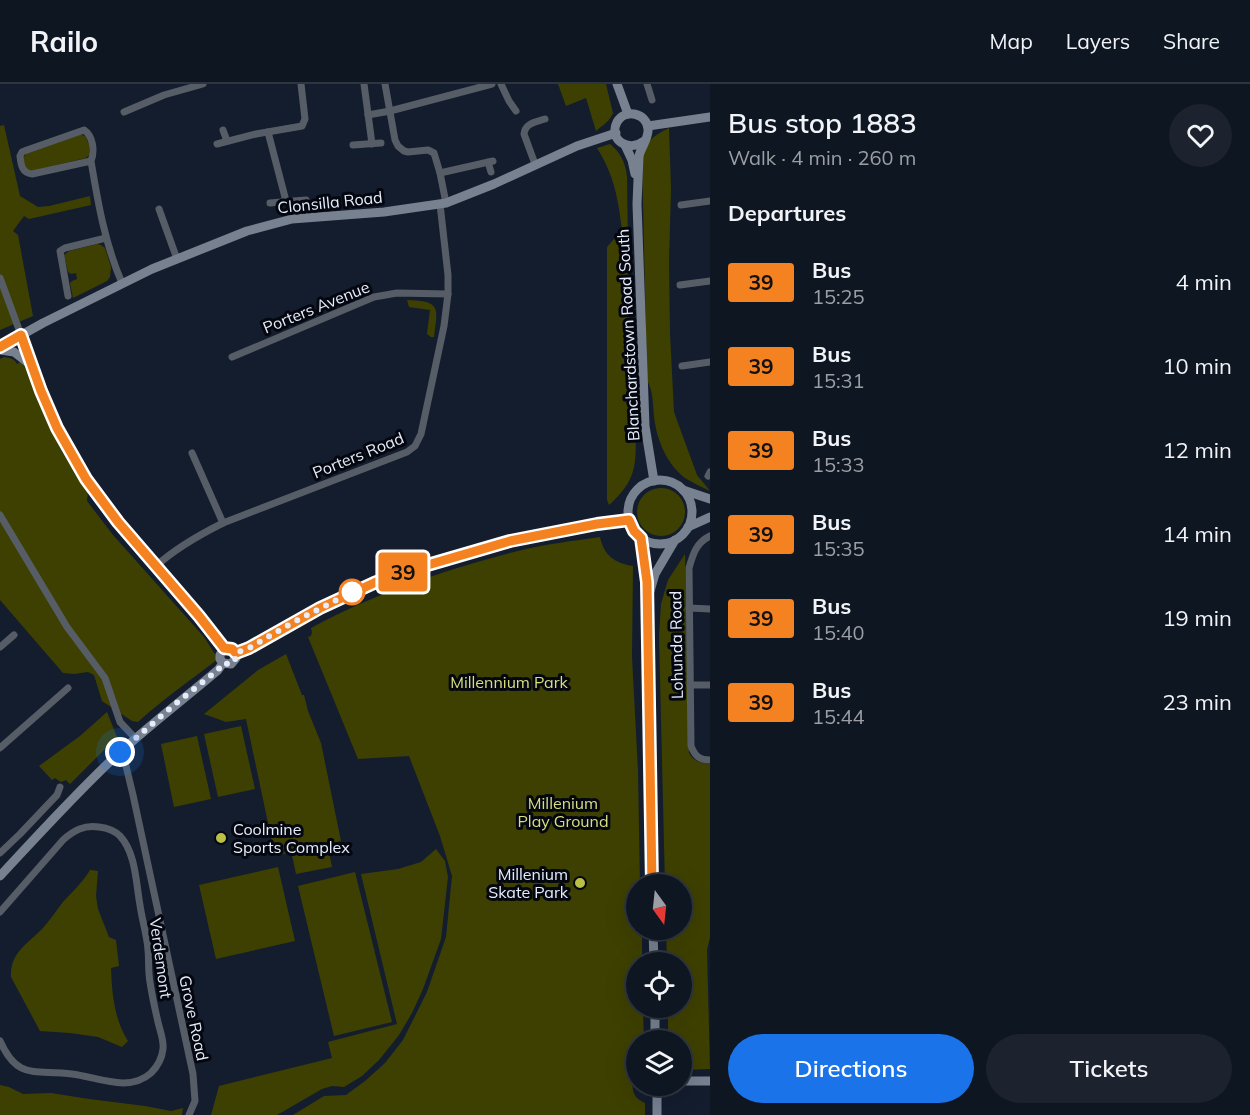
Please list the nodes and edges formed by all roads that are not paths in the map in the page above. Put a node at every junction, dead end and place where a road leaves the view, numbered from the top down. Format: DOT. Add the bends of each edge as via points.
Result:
graph roads {
  1 [pos="203,84"];
  2 [pos="301,84"];
  3 [pos="364,84"];
  4 [pos="385,84"];
  5 [pos="492,84"];
  6 [pos="501,84"];
  7 [pos="617,84"];
  8 [pos="647,84"];
  9 [pos="652,100"];
  10 [pos="390,111"];
  11 [pos="516,111"];
  12 [pos="124,112"];
  13 [pos="628,114"];
  14 [pos="368,115"];
  15 [pos="710,117"];
  16 [pos="545,119"];
  17 [pos="648,126"];
  18 [pos="223,130"];
  19 [pos="268,132"];
  20 [pos="616,134"];
  21 [pos="227,141"];
  22 [pos="644,141"];
  23 [pos="381,143"];
  24 [pos="217,144"];
  25 [pos="372,144"];
  26 [pos="625,145"];
  27 [pos="354,146"];
  28 [pos="91,160"];
  29 [pos="535,164"];
  30 [pos="491,172"];
  31 [pos="440,173"];
  32 [pos="637,187"];
  33 [pos="306,200"];
  34 [pos="286,201"];
  35 [pos="710,201"];
  36 [pos="270,203"];
  37 [pos="443,203"];
  38 [pos="681,205"];
  39 [pos="159,209"];
  40 [pos="106,238"];
  41 [pos="177,259"];
  42 [pos="0,278"];
  43 [pos="710,281"];
  44 [pos="122,283"];
  45 [pos="681,285"];
  46 [pos="448,294"];
  47 [pos="68,296"];
  48 [pos="21,335"];
  49 [pos="0,349"];
  50 [pos="232,357"];
  51 [pos="710,362"];
  52 [pos="682,366"];
  53 [pos="33,367"];
  54 [pos="192,453"];
  55 [pos="654,481"];
  56 [pos="683,490"];
  57 [pos="710,499"];
  58 [pos="0,515"];
  59 [pos="710,517"];
  60 [pos="629,520"];
  61 [pos="223,523"];
  62 [pos="688,527"];
  63 [pos="710,536"];
  64 [pos="641,538"];
  65 [pos="675,540"];
  66 [pos="156,566"];
  67 [pos="647,599"];
  68 [pos="689,608"];
  69 [pos="710,609"];
  70 [pos="14,635"];
  71 [pos="0,647"];
  72 [pos="224,648"];
  73 [pos="236,653"];
  74 [pos="223,663"];
  75 [pos="690,685"];
  76 [pos="710,685"];
  77 [pos="68,688"];
  78 [pos="136,739"];
  79 [pos="0,748"];
  80 [pos="120,752"];
  81 [pos="710,760"];
  82 [pos="60,787"];
  83 [pos="0,853"];
  84 [pos="652,874"];
  85 [pos="0,876"];
  86 [pos="0,912"];
  87 [pos="0,1041"];
  88 [pos="710,1081"];
  89 [pos="692,1082"];
  90 [pos="657,1096"];
  91 [pos="189,1115"];
  92 [pos="657,1115"];
  1 -- 12 [label="street"];
  2 -- 19 [label="street" via="304,124"];
  3 -- 14 [label="street"];
  4 -- 10 [label="street"];
  5 -- 10 [label="street"];
  6 -- 11 [label="street"];
  7 -- 13 [label="main road"];
  8 -- 9 [label="street"];
  10 -- 14 [label="street"];
  10 -- 31 [label="street, Porters Road" via="398,146 408,152 432,150"];
  13 -- 17 [label="main road" via="638,114"];
  13 -- 20 [label="main road" via="616,123"];
  14 -- 25 [label="street"];
  15 -- 17 [label="main road"];
  16 -- 29 [label="street" via="524,130"];
  17 -- 22 [label="main road"];
  18 -- 21 [label="street"];
  19 -- 21 [label="street"];
  19 -- 34 [label="street"];
  20 -- 26 [label="main road"];
  20 -- 29 [label="main road, Clonsilla Road" via="580,144"];
  21 -- 24 [label="street"];
  22 -- 26 [label="main road" via="635,146"];
  22 -- 32 [label="main road, Blanchardstown Road South"];
  23 -- 25 [label="street"];
  25 -- 27 [label="street"];
  26 -- 32 [label="main road, Blanchardstown Road South"];
  28 -- 28 [label="street" via="32,174 23,169 20,156 84,130 93,148"];
  28 -- 40 [label="street"];
  29 -- 37 [label="main road, Clonsilla Road"];
  30 -- 31 [label="street" via="490,162"];
  31 -- 37 [label="street, Porters Road"];
  32 -- 55 [label="main road, Blanchardstown Road South" via="645,426"];
  33 -- 34 [label="street"];
  34 -- 36 [label="street"];
  35 -- 38 [label="street"];
  37 -- 41 [label="main road, Clonsilla Road" via="292,219 247,231"];
  37 -- 46 [label="street, Porters Road"];
  39 -- 41 [label="street"];
  40 -- 44 [label="street"];
  40 -- 47 [label="street" via="60,251"];
  41 -- 44 [label="main road, Clonsilla Road"];
  42 -- 48 [label="street"];
  43 -- 45 [label="street"];
  44 -- 48 [label="main road, Clonsilla Road"];
  46 -- 50 [label="street, Porters Avenue" via="403,292 374,297"];
  46 -- 61 [label="street, Porters Road" via="435,372 415,446"];
  48 -- 49 [label="main road, Clonsilla Road"];
  48 -- 53 [label="main road"];
  49 -- 53 [label="main road" via="14,352"];
  51 -- 52 [label="street"];
  53 -- 66 [label="main road" via="57,428 77,464"];
  54 -- 61 [label="street"];
  55 -- 56 [label="main road" via="674,483"];
  55 -- 60 [label="main road" via="632,497"];
  56 -- 57 [label="main road"];
  56 -- 62 [label="main road" via="692,508"];
  58 -- 78 [label="street" via="67,627 105,678 120,722"];
  59 -- 62 [label="main road"];
  60 -- 64 [label="main road"];
  60 -- 73 [label="main road" via="510,541 400,573 320,608"];
  61 -- 66 [label="street, Porters Road" via="200,534"];
  62 -- 65 [label="main road"];
  63 -- 68 [label="street, Lohunda Road" via="700,541 693,553"];
  64 -- 65 [label="main road" via="657,544"];
  64 -- 67 [label="main road"];
  65 -- 67 [label="main road" via="655,574"];
  66 -- 72 [label="main road"];
  67 -- 84 [label="main road"];
  68 -- 69 [label="street"];
  68 -- 75 [label="street, Lohunda Road"];
  70 -- 71 [label="street"];
  72 -- 73 [label="main road"];
  72 -- 74 [label="main road" via="220,655"];
  73 -- 74 [label="main road" via="231,664"];
  74 -- 78 [label="main road"];
  75 -- 76 [label="street"];
  75 -- 81 [label="street, Lohunda Road" via="691,746 700,760"];
  77 -- 79 [label="street"];
  78 -- 80 [label="main road"];
  80 -- 85 [label="main road"];
  80 -- 91 [label="street, Grove Road" via="139,820 193,1074 195,1101"];
  82 -- 83 [label="street" via="57,795"];
  86 -- 87 [label="street, Verdemont" via="71,833 87,826 117,833 127,847 136,873 163,1047 159,1063 151,1073 141,1080 122,1083 26,1070 12,1062"];
  88 -- 89 [label="main road"];
  90 -- 92 [label="main road"];
}
